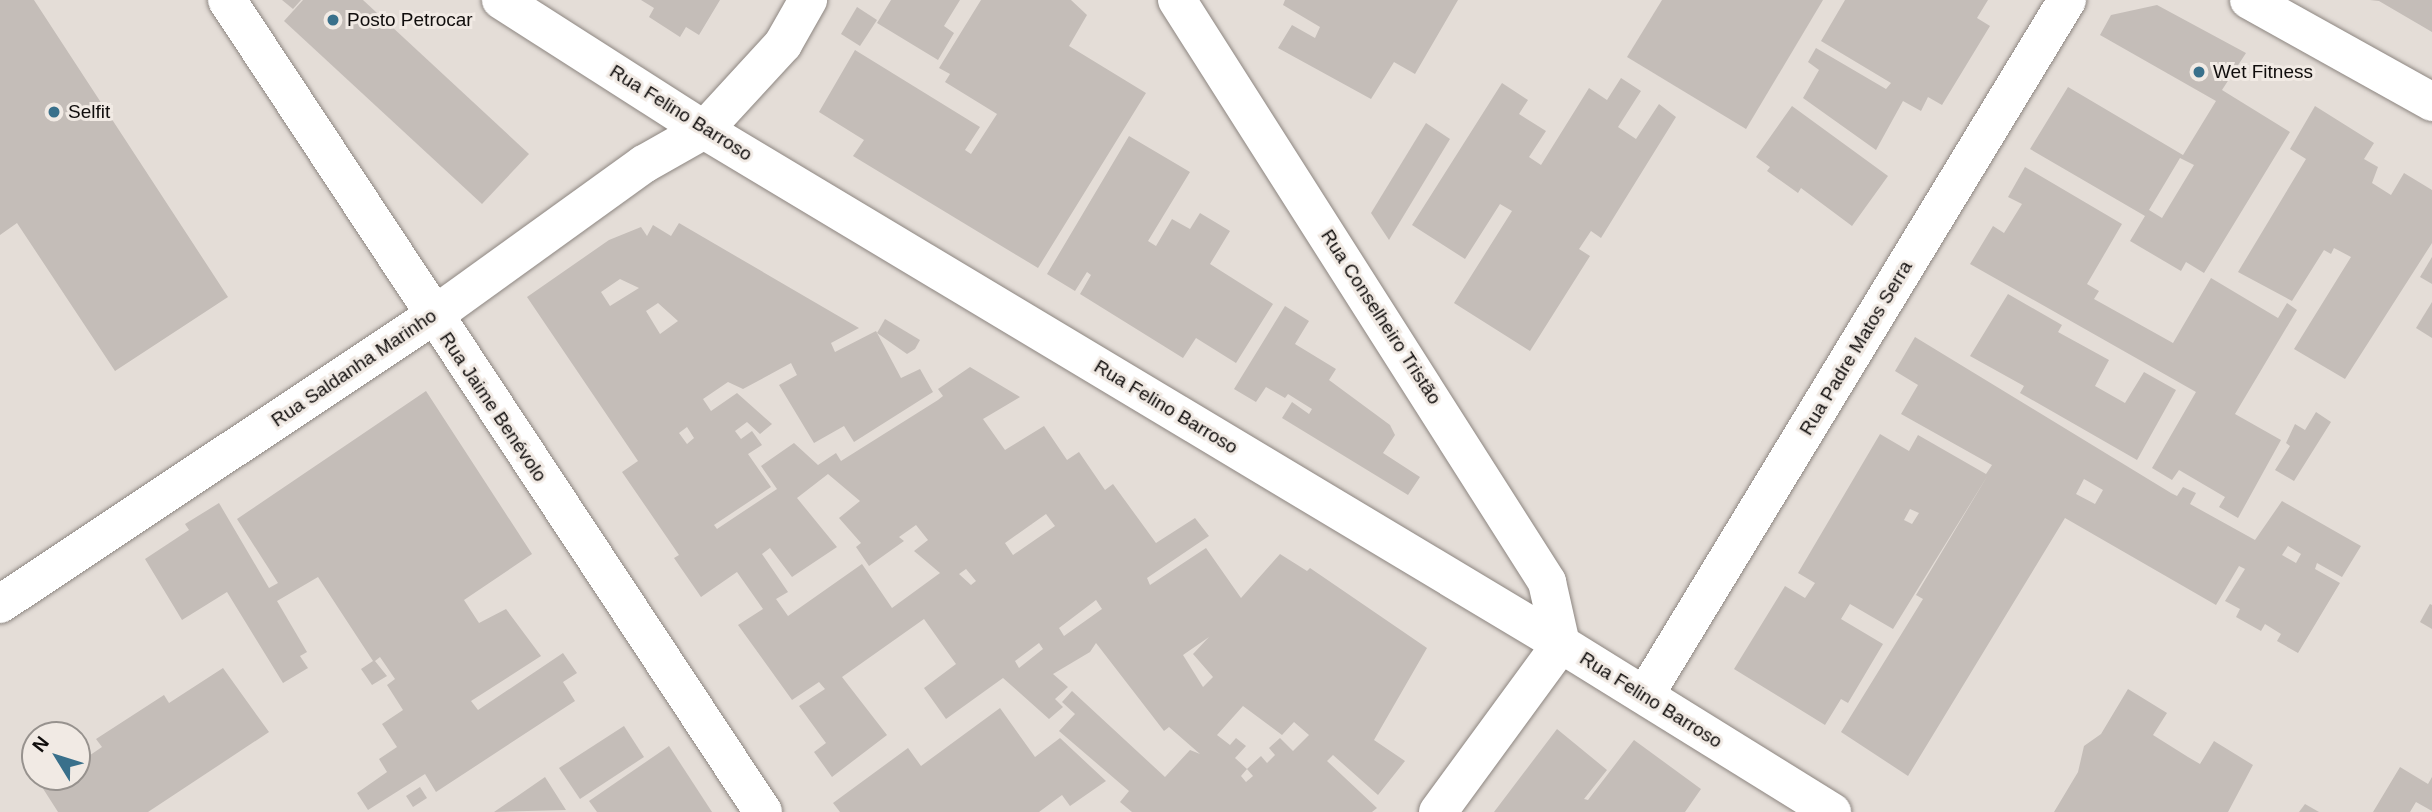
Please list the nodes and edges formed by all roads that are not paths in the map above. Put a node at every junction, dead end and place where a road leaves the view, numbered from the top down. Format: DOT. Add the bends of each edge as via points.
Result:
graph roads {
  1 [pos="227,0"];
  2 [pos="501,0"];
  3 [pos="808,0"];
  4 [pos="1177,0"];
  5 [pos="2067,0"];
  6 [pos="2249,0"];
  7 [pos="2432,102"];
  8 [pos="704,130"];
  9 [pos="433,316"];
  10 [pos="0,604"];
  11 [pos="1561,644"];
  12 [pos="1645,695"];
  13 [pos="763,812"];
  14 [pos="1438,812"];
  15 [pos="1832,812"];
  1 -- 9 [label="street, Rua Jaime Benévolo"];
  2 -- 8 [label="street, Rua Felino Barroso"];
  3 -- 8 [label="street, Rua Saldanha Marinho" via="783,44"];
  4 -- 11 [label="street, Rua Conselheiro Tristão" via="1547,582"];
  5 -- 12 [label="street, Rua Padre Matos Serra"];
  6 -- 7 [label="street"];
  8 -- 9 [label="street, Rua Saldanha Marinho" via="644,164"];
  8 -- 11 [label="street, Rua Felino Barroso"];
  9 -- 10 [label="street, Rua Saldanha Marinho"];
  9 -- 13 [label="street, Rua Jaime Benévolo"];
  11 -- 12 [label="street, Rua Felino Barroso"];
  11 -- 14 [label="street"];
  12 -- 15 [label="street, Rua Felino Barroso"];
}
